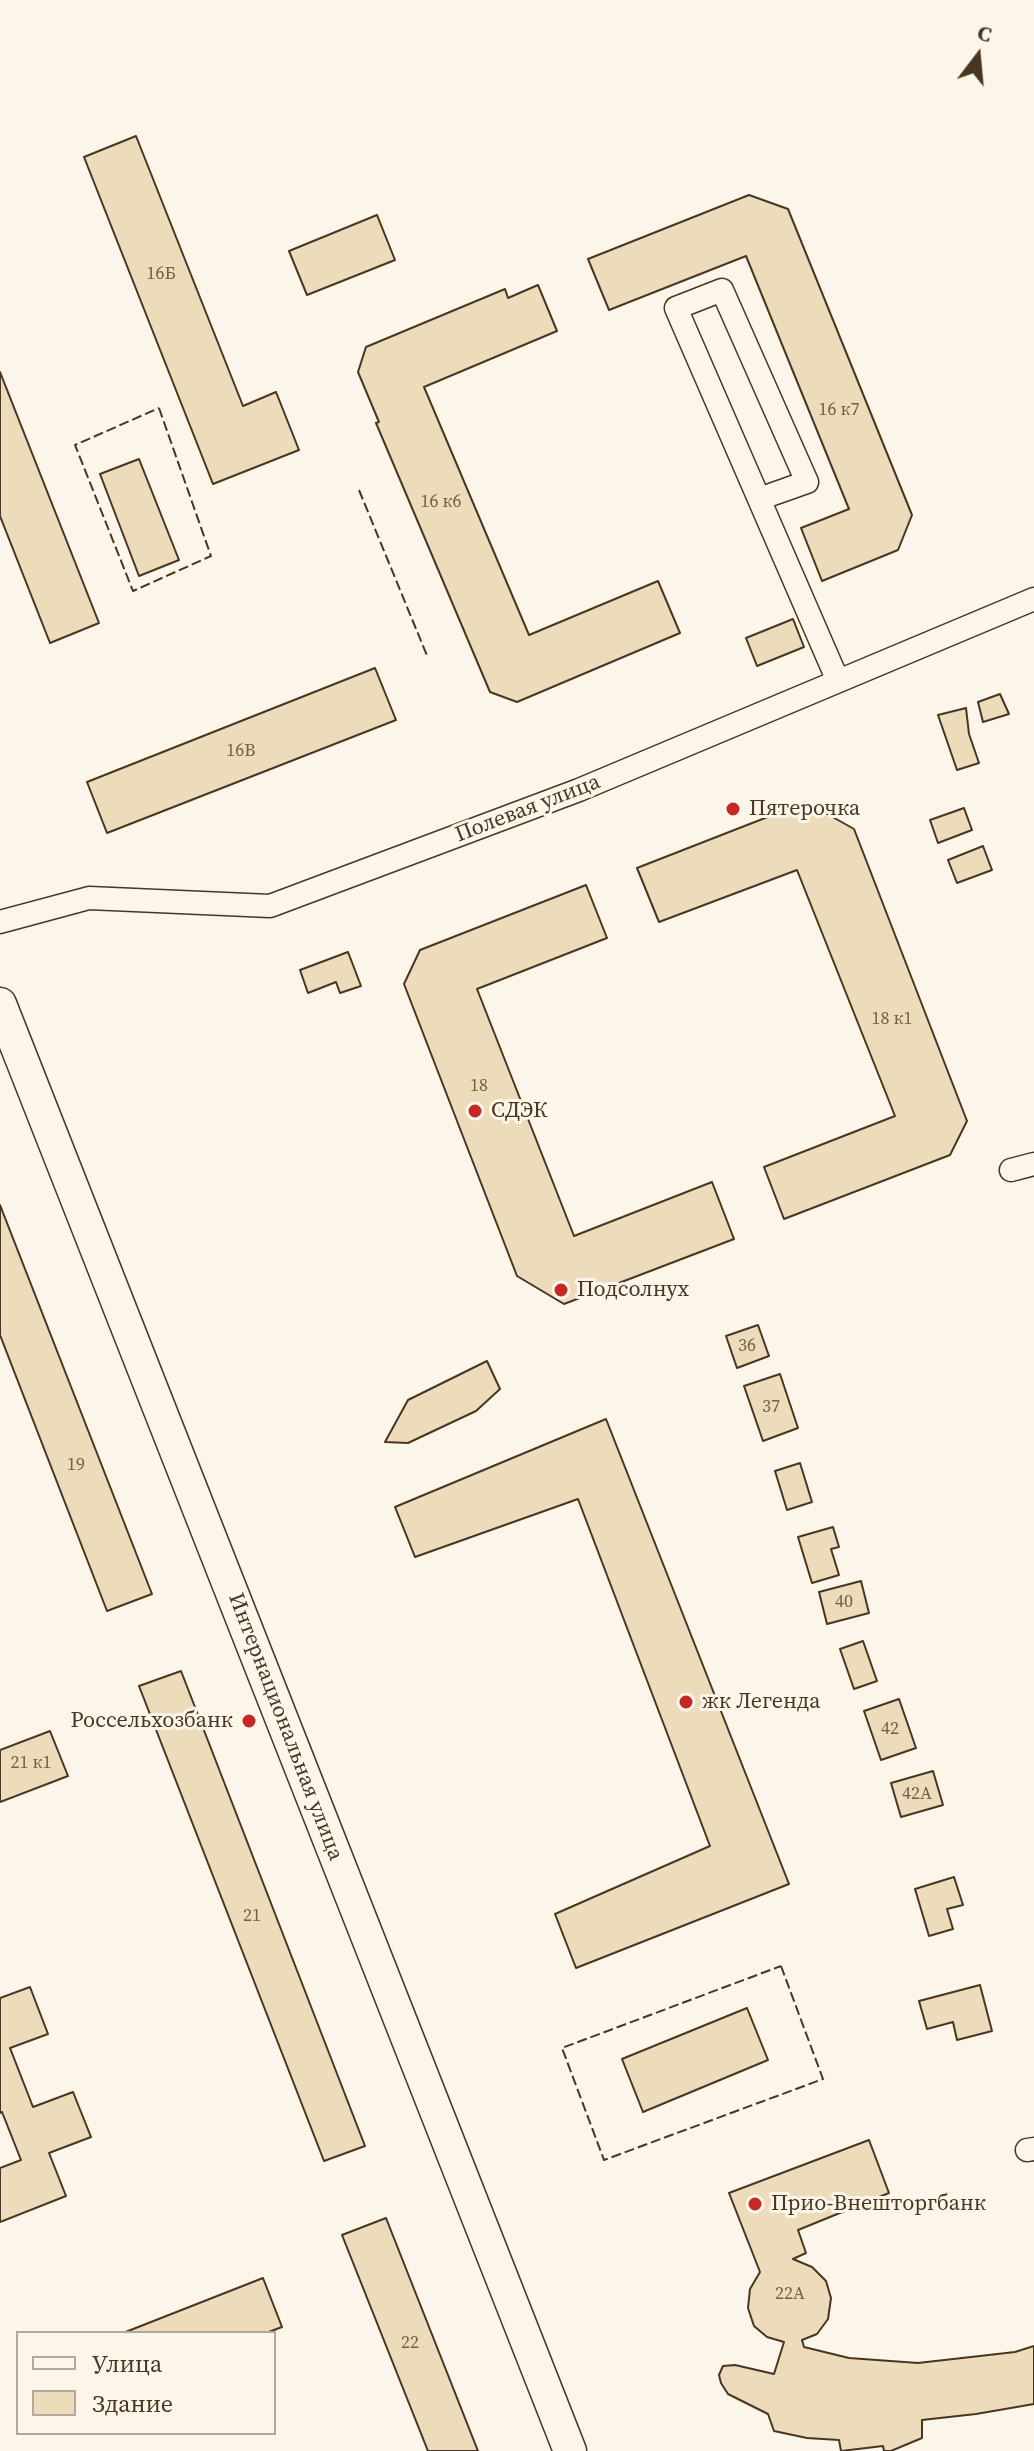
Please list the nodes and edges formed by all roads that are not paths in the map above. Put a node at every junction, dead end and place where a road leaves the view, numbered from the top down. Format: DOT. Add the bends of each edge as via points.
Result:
graph roads {
  1 [pos="759,499"];
  2 [pos="1034,599"];
  3 [pos="838,681"];
  4 [pos="0,922"];
  5 [pos="0,1004"];
  6 [pos="1034,1164"];
  7 [pos="1011,1170"];
  8 [pos="570,2451"];
  1 -- 1 [label="street" via="676,308 722,290 807,482"];
  1 -- 3 [label="street"];
  2 -- 3 [label="street, Полевая улица"];
  3 -- 4 [label="street, Полевая улица" via="579,790 270,906 89,898"];
  5 -- 8 [label="main road, Интернациональная улица"];
  6 -- 7 [label="street"];
}
